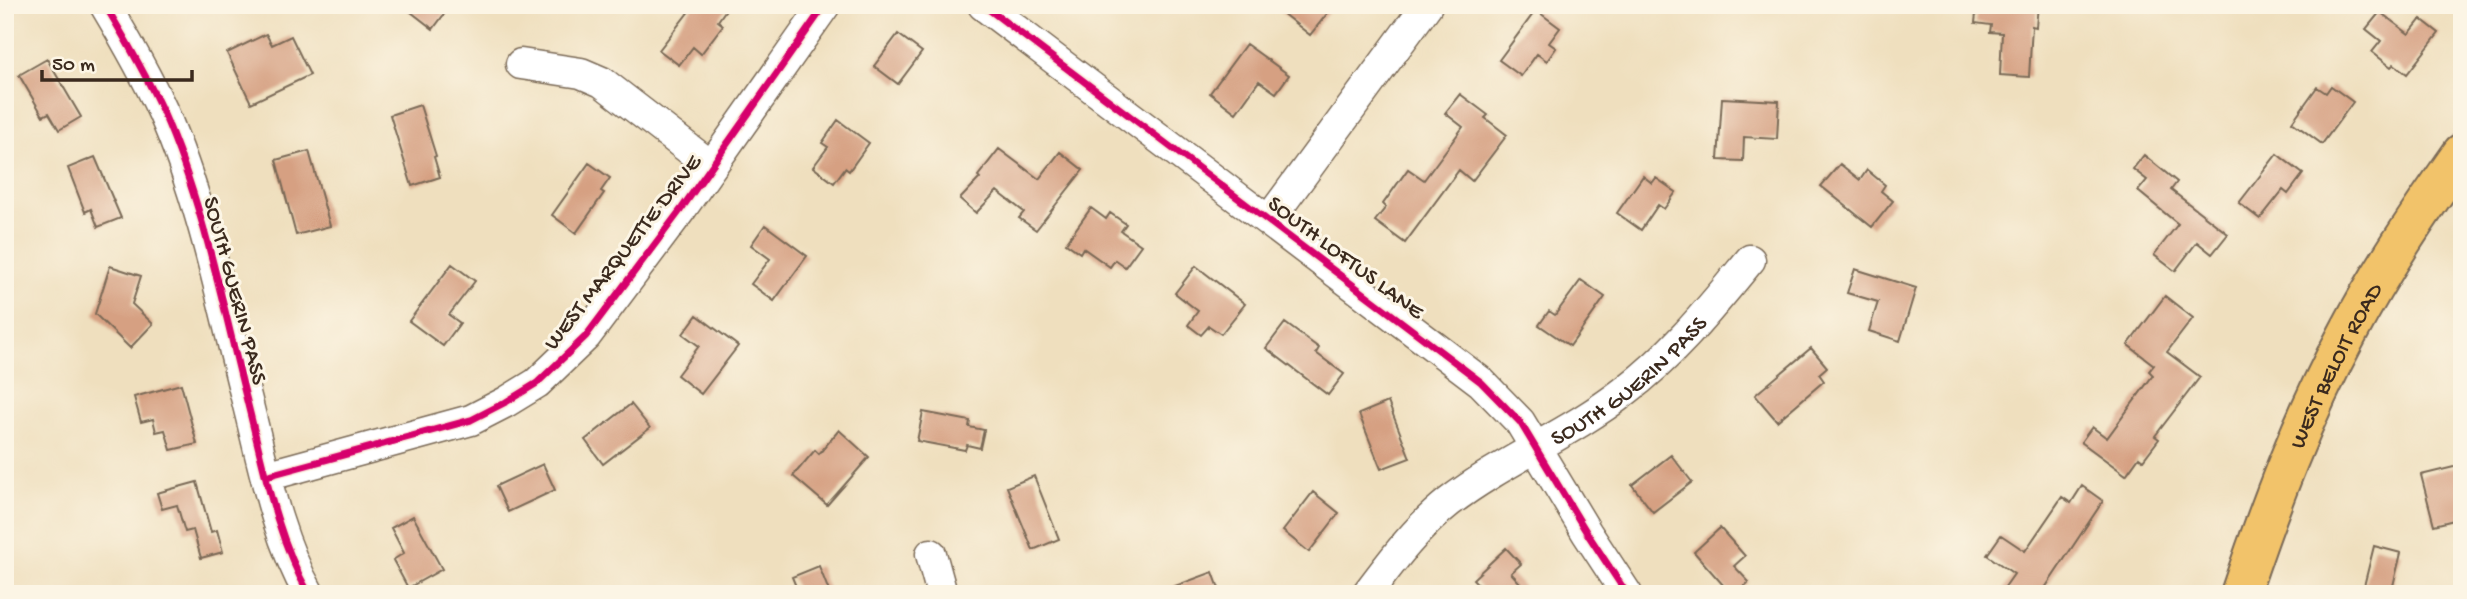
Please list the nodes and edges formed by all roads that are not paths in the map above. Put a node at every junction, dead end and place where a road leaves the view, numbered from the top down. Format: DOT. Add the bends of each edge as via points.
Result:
graph roads {
  1 [pos="105,5"];
  2 [pos="825,5"];
  3 [pos="983,5"];
  4 [pos="1427,5"];
  5 [pos="521,64"];
  6 [pos="2462,153"];
  7 [pos="711,166"];
  8 [pos="1269,220"];
  9 [pos="1750,260"];
  10 [pos="1536,449"];
  11 [pos="266,476"];
  12 [pos="931,554"];
  13 [pos="309,594"];
  14 [pos="942,594"];
  15 [pos="1367,594"];
  16 [pos="1627,594"];
  17 [pos="2240,594"];
  1 -- 11 [label="street, SOUTH GUERIN PASS" via="142,70 178,151"];
  2 -- 7 [label="street, WEST MARQUETTE DRIVE"];
  3 -- 8 [label="street, SOUTH LOFTUS LANE"];
  4 -- 8 [label="street"];
  5 -- 7 [label="street" via="581,73 602,82"];
  6 -- 17 [label="main road, WEST BELOIT ROAD" via="2379,276 2346,335 2286,466"];
  7 -- 11 [label="street, WEST MARQUETTE DRIVE" via="586,336 537,383 471,420"];
  8 -- 10 [label="street, SOUTH LOFTUS LANE" via="1481,382 1520,422"];
  9 -- 10 [label="street, SOUTH GUERIN PASS" via="1662,362"];
  10 -- 15 [label="street, SOUTH GUERIN PASS" via="1449,502 1420,528"];
  10 -- 16 [label="street, SOUTH LOFTUS LANE"];
  11 -- 13 [label="street, SOUTH GUERIN PASS" via="283,538"];
  12 -- 14 [label="street"];
}
